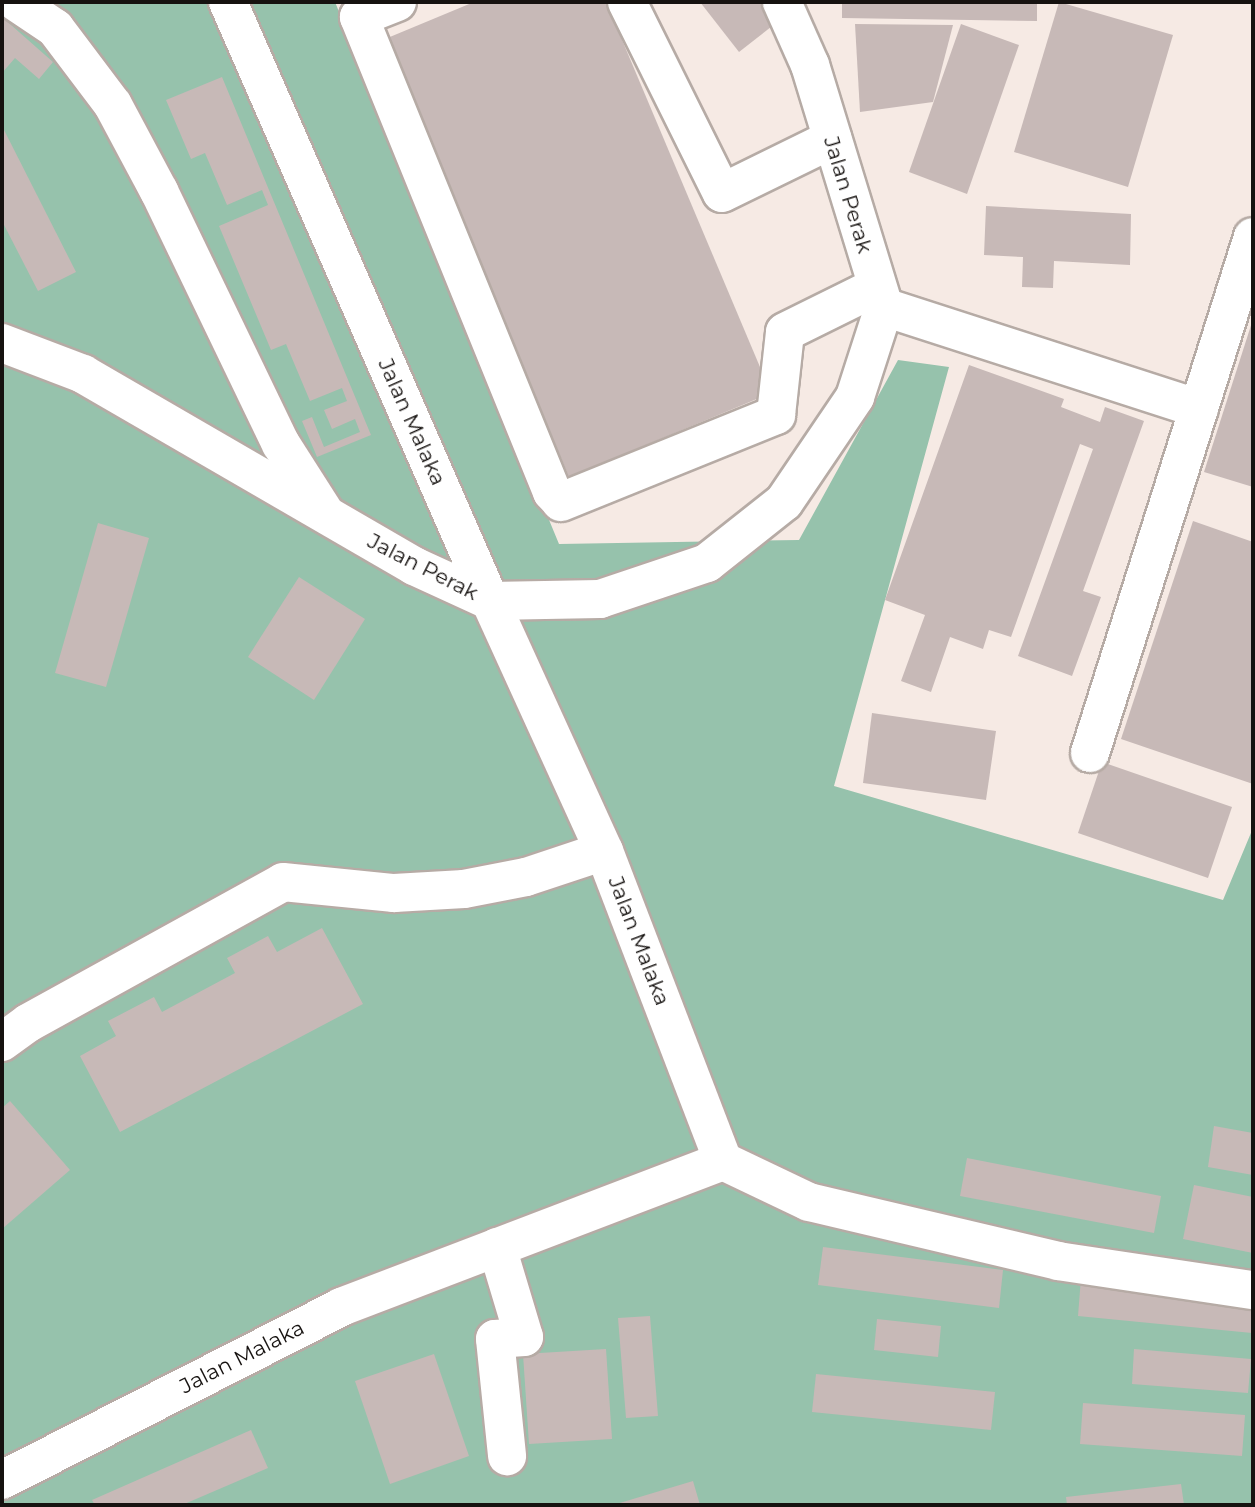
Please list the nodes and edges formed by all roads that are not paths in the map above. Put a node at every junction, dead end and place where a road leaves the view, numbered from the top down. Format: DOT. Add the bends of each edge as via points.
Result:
graph roads {
  1 [pos="16,2"];
  2 [pos="228,2"];
  3 [pos="397,2"];
  4 [pos="627,2"];
  5 [pos="782,2"];
  6 [pos="832,139"];
  7 [pos="1253,237"];
  8 [pos="880,297"];
  9 [pos="2,344"];
  10 [pos="1199,409"];
  11 [pos="327,516"];
  12 [pos="490,601"];
  13 [pos="1090,753"];
  14 [pos="604,851"];
  15 [pos="2,1042"];
  16 [pos="723,1161"];
  17 [pos="497,1247"];
  18 [pos="1253,1290"];
  19 [pos="507,1456"];
  20 [pos="2,1480"];
  1 -- 11 [label="street" via="55,28 113,105 281,444"];
  2 -- 12 [label="street, Jalan Malaka"];
  3 -- 8 [label="street" via="359,17 552,492 561,502 776,415 785,332"];
  4 -- 6 [label="street" via="722,192"];
  5 -- 6 [label="street, Jalan Perak" via="810,65"];
  6 -- 8 [label="street, Jalan Perak"];
  7 -- 10 [label="street"];
  8 -- 10 [label="street"];
  8 -- 12 [label="street, Jalan Perak" via="855,397 784,502 707,563 600,599"];
  9 -- 11 [label="street, Jalan Perak" via="83,374"];
  10 -- 13 [label="street"];
  11 -- 12 [label="street, Jalan Perak" via="414,566"];
  12 -- 14 [label="street, Jalan Malaka"];
  14 -- 15 [label="street" via="526,877 464,889 394,892 282,882 28,1023"];
  14 -- 16 [label="street, Jalan Malaka"];
  16 -- 17 [label="street, Jalan Malaka"];
  16 -- 18 [label="street" via="809,1202 1058,1261"];
  17 -- 19 [label="street" via="524,1336 495,1339"];
  17 -- 20 [label="street, Jalan Malaka" via="341,1307"];
}
